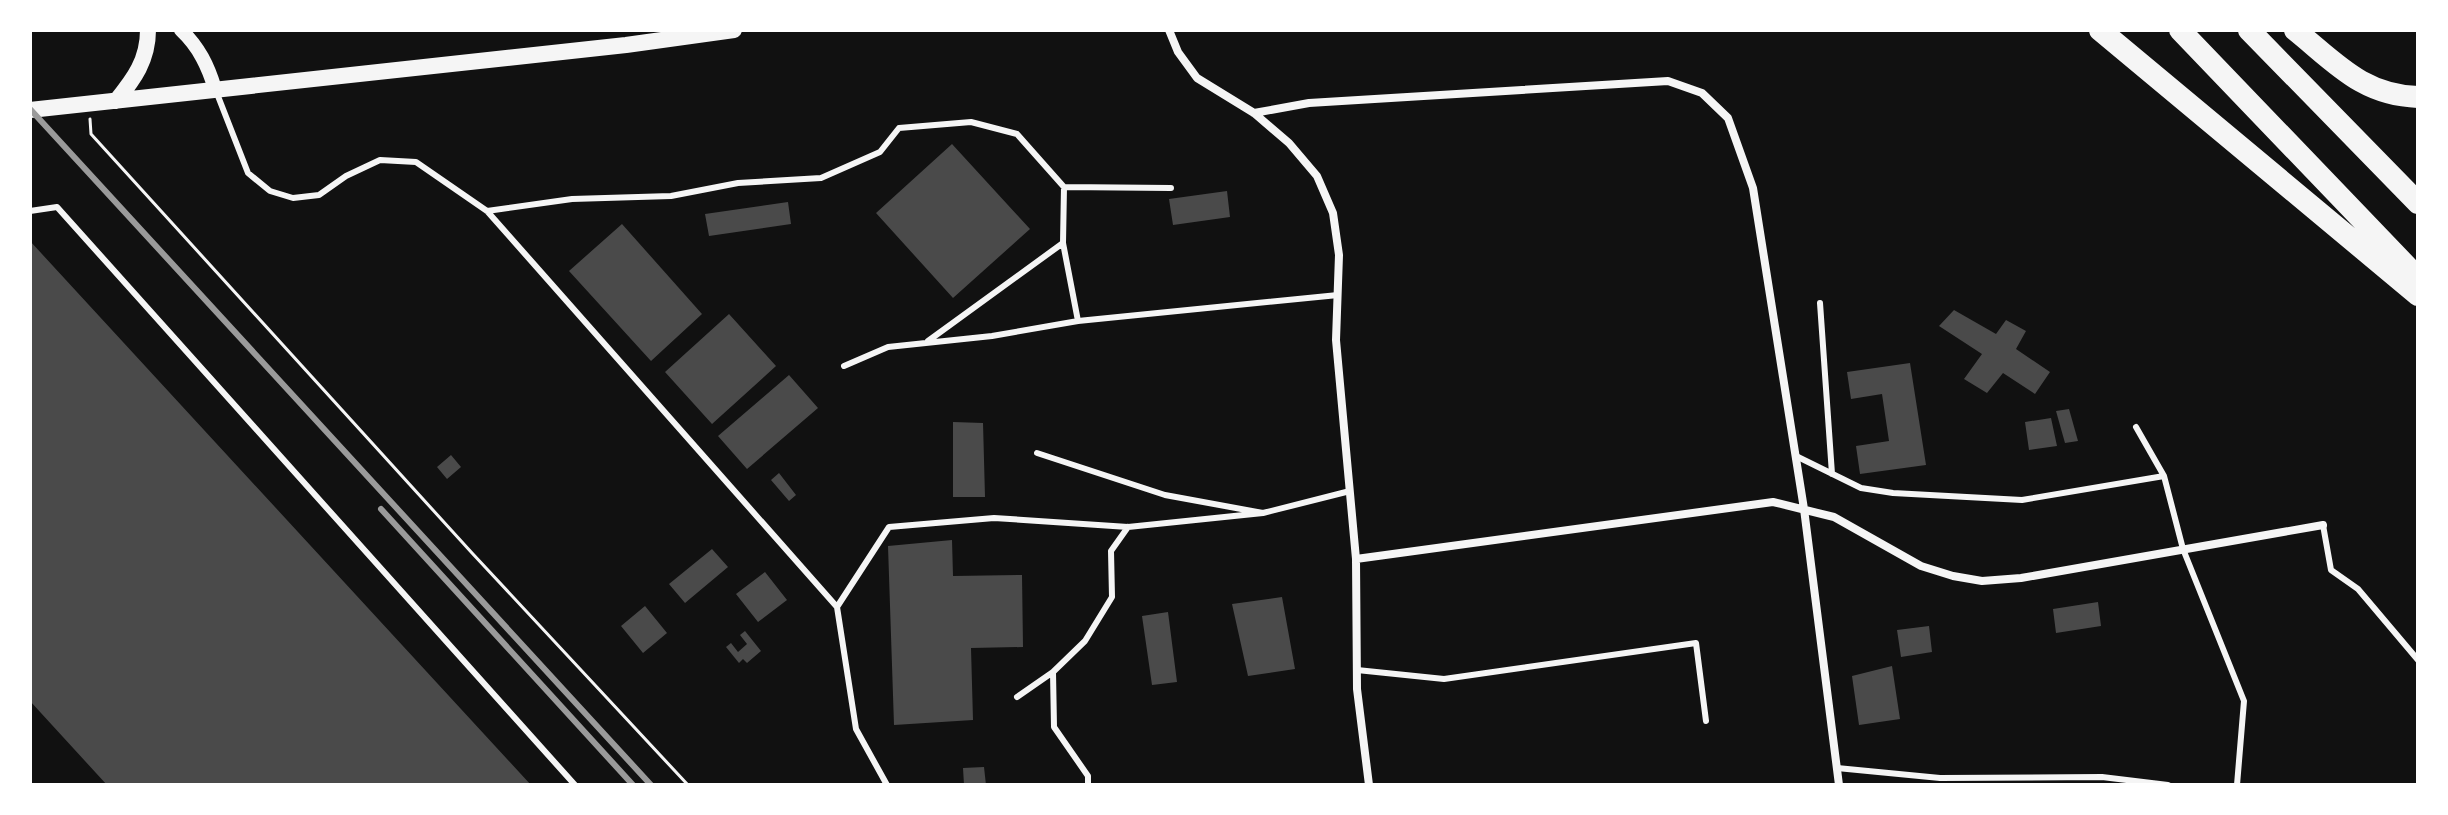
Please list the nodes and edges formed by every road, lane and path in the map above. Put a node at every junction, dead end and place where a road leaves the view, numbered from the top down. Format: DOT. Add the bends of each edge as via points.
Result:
graph roads {
  1 [pos="148,30"];
  2 [pos="181,30"];
  3 [pos="734,30"];
  4 [pos="1169,30"];
  5 [pos="2100,30"];
  6 [pos="2180,30"];
  7 [pos="2249,30"];
  8 [pos="2295,30"];
  9 [pos="625,38"];
  10 [pos="215,89"];
  11 [pos="2418,97"];
  12 [pos="116,101"];
  13 [pos="89,103"];
  14 [pos="30,110"];
  15 [pos="1254,113"];
  16 [pos="1064,187"];
  17 [pos="1171,188"];
  18 [pos="2418,203"];
  19 [pos="30,211"];
  20 [pos="487,211"];
  21 [pos="1063,243"];
  22 [pos="2418,278"];
  23 [pos="1338,295"];
  24 [pos="2418,295"];
  25 [pos="1820,303"];
  26 [pos="1078,321"];
  27 [pos="925,343"];
  28 [pos="844,366"];
  29 [pos="2136,427"];
  30 [pos="1037,453"];
  31 [pos="1796,456"];
  32 [pos="1832,474"];
  33 [pos="2164,476"];
  34 [pos="1350,491"];
  35 [pos="1804,509"];
  36 [pos="1263,513"];
  37 [pos="2323,525"];
  38 [pos="1128,527"];
  39 [pos="2183,549"];
  40 [pos="1356,559"];
  41 [pos="837,607"];
  42 [pos="2418,660"];
  43 [pos="1357,670"];
  44 [pos="1053,672"];
  45 [pos="1017,697"];
  46 [pos="1706,721"];
  47 [pos="1837,768"];
  48 [pos="575,785"];
  49 [pos="688,785"];
  50 [pos="887,785"];
  51 [pos="1088,785"];
  52 [pos="1369,785"];
  53 [pos="1839,785"];
  54 [pos="2168,785"];
  55 [pos="2237,785"];
  1 -- 12 [label="main road" via="141,68"];
  2 -- 10 [label="street" via="198,49"];
  3 -- 9 [label="main road"];
  4 -- 15 [label="street" via="1197,78"];
  5 -- 24 [label="highway"];
  6 -- 22 [label="highway"];
  7 -- 18 [label="highway"];
  8 -- 11 [label="highway" via="2361,83 2387,94"];
  9 -- 10 [label="main road"];
  10 -- 12 [label="main road"];
  10 -- 20 [label="lane" via="248,173 270,191 293,198 319,195 380,160 416,162"];
  12 -- 13 [label="main road"];
  13 -- 14 [label="main road"];
  13 -- 49 [label="path" via="91,134"];
  15 -- 23 [label="street" via="1317,176 1333,213"];
  15 -- 31 [label="street" via="1309,103 1668,81 1702,93 1728,118 1753,188"];
  16 -- 17 [label="lane"];
  16 -- 20 [label="lane" via="1017,134 971,122 899,128 880,152 821,178"];
  16 -- 21 [label="lane"];
  19 -- 48 [label="lane" via="57,207"];
  20 -- 41 [label="lane"];
  21 -- 26 [label="lane"];
  21 -- 27 [label="lane"];
  23 -- 26 [label="lane"];
  23 -- 34 [label="street" via="1336,340"];
  25 -- 32 [label="lane"];
  26 -- 27 [label="lane"];
  27 -- 28 [label="lane" via="888,347"];
  29 -- 33 [label="lane"];
  30 -- 36 [label="lane" via="1165,495"];
  31 -- 32 [label="lane"];
  31 -- 35 [label="street"];
  32 -- 33 [label="lane" via="1861,488 1893,493 2022,500"];
  33 -- 39 [label="lane"];
  34 -- 36 [label="lane"];
  34 -- 40 [label="street"];
  35 -- 39 [label="street" via="1834,517 1921,566 1982,581"];
  35 -- 40 [label="street" via="1773,502 1736,505"];
  35 -- 47 [label="street"];
  36 -- 38 [label="lane"];
  37 -- 39 [label="street"];
  37 -- 42 [label="lane" via="2331,570 2358,589"];
  38 -- 41 [label="lane" via="994,518 889,527"];
  38 -- 44 [label="lane" via="1111,551 1112,597 1085,641"];
  39 -- 55 [label="lane" via="2244,701"];
  40 -- 43 [label="street"];
  41 -- 50 [label="lane" via="856,729"];
  43 -- 46 [label="lane" via="1444,679 1696,643"];
  43 -- 52 [label="street"];
  44 -- 45 [label="lane"];
  44 -- 51 [label="lane" via="1054,727 1088,776"];
  47 -- 53 [label="street"];
  47 -- 54 [label="lane" via="1940,778 2102,777"];
}
